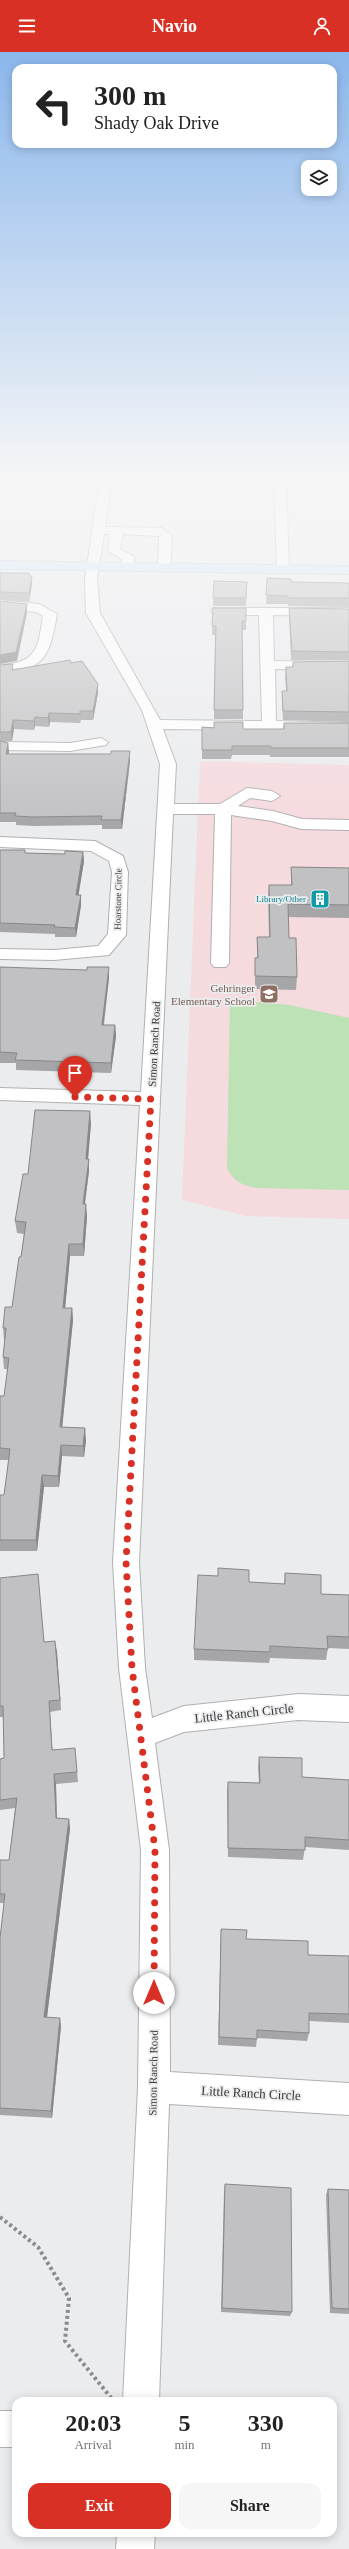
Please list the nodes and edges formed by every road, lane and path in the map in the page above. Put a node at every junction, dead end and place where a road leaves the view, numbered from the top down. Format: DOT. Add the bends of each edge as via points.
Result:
graph roads {
  1 [pos="92,596"];
  2 [pos="0,604"];
  3 [pos="214,611"];
  4 [pos="266,611"];
  5 [pos="349,612"];
  6 [pos="268,665"];
  7 [pos="349,666"];
  8 [pos="0,669"];
  9 [pos="156,724"];
  10 [pos="269,726"];
  11 [pos="349,727"];
  12 [pos="101,742"];
  13 [pos="0,746"];
  14 [pos="247,793"];
  15 [pos="272,796"];
  16 [pos="166,809"];
  17 [pos="223,809"];
  18 [pos="349,814"];
  19 [pos="273,816"];
  20 [pos="349,825"];
  21 [pos="0,842"];
  22 [pos="0,954"];
  23 [pos="220,963"];
  24 [pos="0,1094"];
  25 [pos="151,1099"];
  26 [pos="349,1709"];
  27 [pos="141,1735"];
  28 [pos="154,2088"];
  29 [pos="349,2099"];
  30 [pos="0,2217"];
  31 [pos="111,2397"];
  32 [pos="141,2397"];
  33 [pos="0,2429"];
  34 [pos="12,2430"];
  35 [pos="136,2537"];
  36 [pos="135,2549"];
  1 -- 9 [label="street, Simon Ranch Road" via="93,613"];
  2 -- 8 [label="street" via="39,608 50,614 41,656 31,665"];
  3 -- 4 [label="street"];
  4 -- 5 [label="street"];
  4 -- 6 [label="street"];
  6 -- 7 [label="street"];
  6 -- 10 [label="street"];
  9 -- 10 [label="street"];
  9 -- 16 [label="street, Simon Ranch Road" via="168,764"];
  10 -- 11 [label="street"];
  12 -- 13 [label="street" via="70,747"];
  14 -- 15 [label="street"];
  14 -- 17 [label="street"];
  14 -- 19 [label="street"];
  16 -- 17 [label="street"];
  16 -- 25 [label="street, Simon Ranch Road"];
  17 -- 19 [label="street"];
  17 -- 23 [label="street"];
  18 -- 19 [label="street" via="284,813"];
  19 -- 20 [label="street" via="301,824"];
  21 -- 22 [label="street, Hoarstone Circle" via="95,846 118,859 120,872 117,935 103,951 54,955"];
  24 -- 25 [label="street"];
  25 -- 27 [label="street, Simon Ranch Road" via="126,1562 132,1668"];
  26 -- 27 [label="street, Little Ranch Circle" via="298,1707 192,1718"];
  27 -- 28 [label="street, Simon Ranch Road" via="155,1850"];
  28 -- 29 [label="street, Little Ranch Circle"];
  28 -- 32 [label="street, Simon Ranch Road"];
  30 -- 31 [label="path" via="38,2247 69,2298 65,2341"];
  33 -- 34 [label="street"];
  35 -- 36 [label="street"];
}
